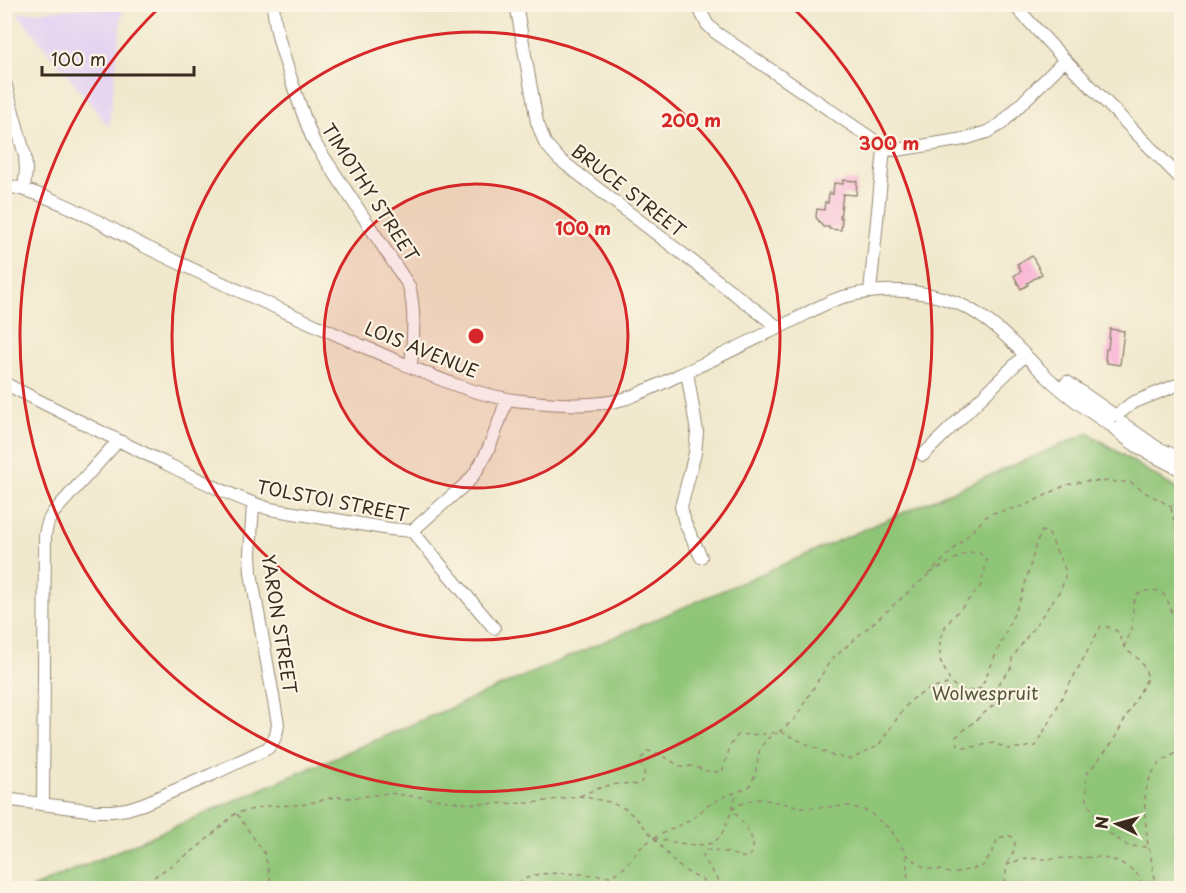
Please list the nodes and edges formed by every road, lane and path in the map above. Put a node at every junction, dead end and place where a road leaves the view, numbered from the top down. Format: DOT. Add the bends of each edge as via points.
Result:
graph roads {
  1 [pos="273,4"];
  2 [pos="516,4"];
  3 [pos="697,4"];
  4 [pos="1013,4"];
  5 [pos="1065,60"];
  6 [pos="4,79"];
  7 [pos="884,149"];
  8 [pos="1182,180"];
  9 [pos="4,185"];
  10 [pos="24,189"];
  11 [pos="870,292"];
  12 [pos="779,328"];
  13 [pos="1028,357"];
  14 [pos="411,366"];
  15 [pos="687,372"];
  16 [pos="4,383"];
  17 [pos="1182,383"];
  18 [pos="1182,389"];
  19 [pos="507,399"];
  20 [pos="1117,421"];
  21 [pos="118,441"];
  22 [pos="923,455"];
  23 [pos="1182,459"];
  24 [pos="1182,470"];
  25 [pos="253,504"];
  26 [pos="1182,504"];
  27 [pos="1171,506"];
  28 [pos="411,531"];
  29 [pos="1182,541"];
  30 [pos="701,557"];
  31 [pos="930,573"];
  32 [pos="1182,624"];
  33 [pos="494,628"];
  34 [pos="1124,647"];
  35 [pos="951,683"];
  36 [pos="1182,722"];
  37 [pos="1182,728"];
  38 [pos="780,731"];
  39 [pos="1182,749"];
  40 [pos="738,792"];
  41 [pos="580,796"];
  42 [pos="4,800"];
  43 [pos="43,804"];
  44 [pos="732,810"];
  45 [pos="236,813"];
  46 [pos="653,838"];
  47 [pos="701,844"];
  48 [pos="1148,847"];
  49 [pos="706,850"];
  50 [pos="906,854"];
  51 [pos="1007,865"];
  52 [pos="610,876"];
  53 [pos="140,888"];
  54 [pos="272,888"];
  55 [pos="510,888"];
  56 [pos="597,888"];
  57 [pos="716,888"];
  58 [pos="724,888"];
  59 [pos="907,888"];
  60 [pos="1014,888"];
  61 [pos="1141,888"];
  62 [pos="1157,888"];
  1 -- 14 [label="street, TIMOTHY STREET" via="280,46 314,142 409,286 413,305"];
  2 -- 12 [label="street, BRUCE STREET" via="537,122 551,151"];
  3 -- 7 [label="street" via="715,32"];
  4 -- 5 [label="street"];
  5 -- 7 [label="street" via="1001,124 987,132 930,146"];
  5 -- 8 [label="street"];
  6 -- 10 [label="street" via="25,156"];
  7 -- 11 [label="street"];
  9 -- 10 [label="street, LOIS AVENUE"];
  10 -- 14 [label="street, LOIS AVENUE"];
  11 -- 12 [label="street, LOIS AVENUE" via="840,298"];
  11 -- 13 [label="street, LOIS AVENUE" via="922,293 960,304 981,316"];
  12 -- 15 [label="street, LOIS AVENUE"];
  13 -- 20 [label="street, LOIS AVENUE" via="1054,372"];
  13 -- 22 [label="street"];
  14 -- 19 [label="street, LOIS AVENUE" via="455,385"];
  15 -- 19 [label="street, LOIS AVENUE" via="611,402"];
  15 -- 30 [label="street" via="697,432 681,507"];
  16 -- 21 [label="street, TOLSTOI STREET"];
  17 -- 20 [label="street" via="1132,403"];
  18 -- 20 [label="street"];
  19 -- 28 [label="street" via="476,473"];
  20 -- 23 [label="street, LOIS AVENUE"];
  20 -- 24 [label="street, LOIS AVENUE" via="1123,436"];
  21 -- 25 [label="street, TOLSTOI STREET"];
  21 -- 43 [label="street" via="53,513 46,528"];
  25 -- 28 [label="street, TOLSTOI STREET"];
  25 -- 43 [label="street, YARON STREET" via="251,573 278,723 268,748 127,809 95,811"];
  26 -- 27 [label="path"];
  27 -- 29 [label="path"];
  27 -- 31 [label="path" via="1130,482 1084,481 1066,485 1024,506 986,517"];
  28 -- 33 [label="street, TOLSTOI STREET"];
  31 -- 35 [label="path" via="968,552 980,553 987,561 980,587 946,626 940,639 940,660"];
  31 -- 38 [label="path" via="830,661 794,720"];
  32 -- 34 [label="path" via="1171,616 1170,605 1160,591 1138,594 1133,601 1131,627"];
  34 -- 35 [label="path" via="1117,631 1101,626 1036,746 1009,749 994,743 967,748 958,745 956,737 996,703 998,684 1011,668 1012,658 1064,582 1066,572 1049,534 1042,531 1021,598 981,688 959,689"];
  34 -- 48 [label="path" via="1141,661 1148,677 1112,742 1086,775 1087,802 1103,828 1128,846"];
  35 -- 38 [label="path" via="915,697 878,747 851,759 833,756"];
  36 -- 37 [label="path"];
  38 -- 40 [label="path" via="760,748 750,786"];
  38 -- 41 [label="path" via="738,735 722,772 682,767 648,751 640,760 645,776 637,785 624,782 602,786"];
  39 -- 48 [label="path" via="1160,764 1151,776 1144,797"];
  40 -- 44 [label="path"];
  40 -- 46 [label="path"];
  41 -- 45 [label="path" via="531,803 471,804 389,793"];
  41 -- 46 [label="path" via="626,809"];
  42 -- 43 [label="street"];
  44 -- 47 [label="path" via="720,837"];
  44 -- 49 [label="path" via="752,840 750,856"];
  44 -- 50 [label="path" via="761,799 807,808 850,806 869,813 891,830"];
  45 -- 53 [label="path" via="197,848"];
  45 -- 54 [label="path" via="265,854"];
  46 -- 47 [label="path"];
  46 -- 52 [label="path" via="625,867"];
  46 -- 57 [label="path" via="676,864"];
  47 -- 49 [label="path"];
  48 -- 62 [label="path"];
  49 -- 58 [label="path" via="705,861"];
  50 -- 51 [label="path" via="925,867 952,874 983,866 996,841 1011,836 1016,842"];
  50 -- 59 [label="path"];
  51 -- 60 [label="path" via="1005,881"];
  51 -- 61 [label="path" via="1024,858 1098,857 1118,861 1131,869 1139,876"];
  52 -- 55 [label="path" via="538,874"];
  52 -- 56 [label="path"];
}
